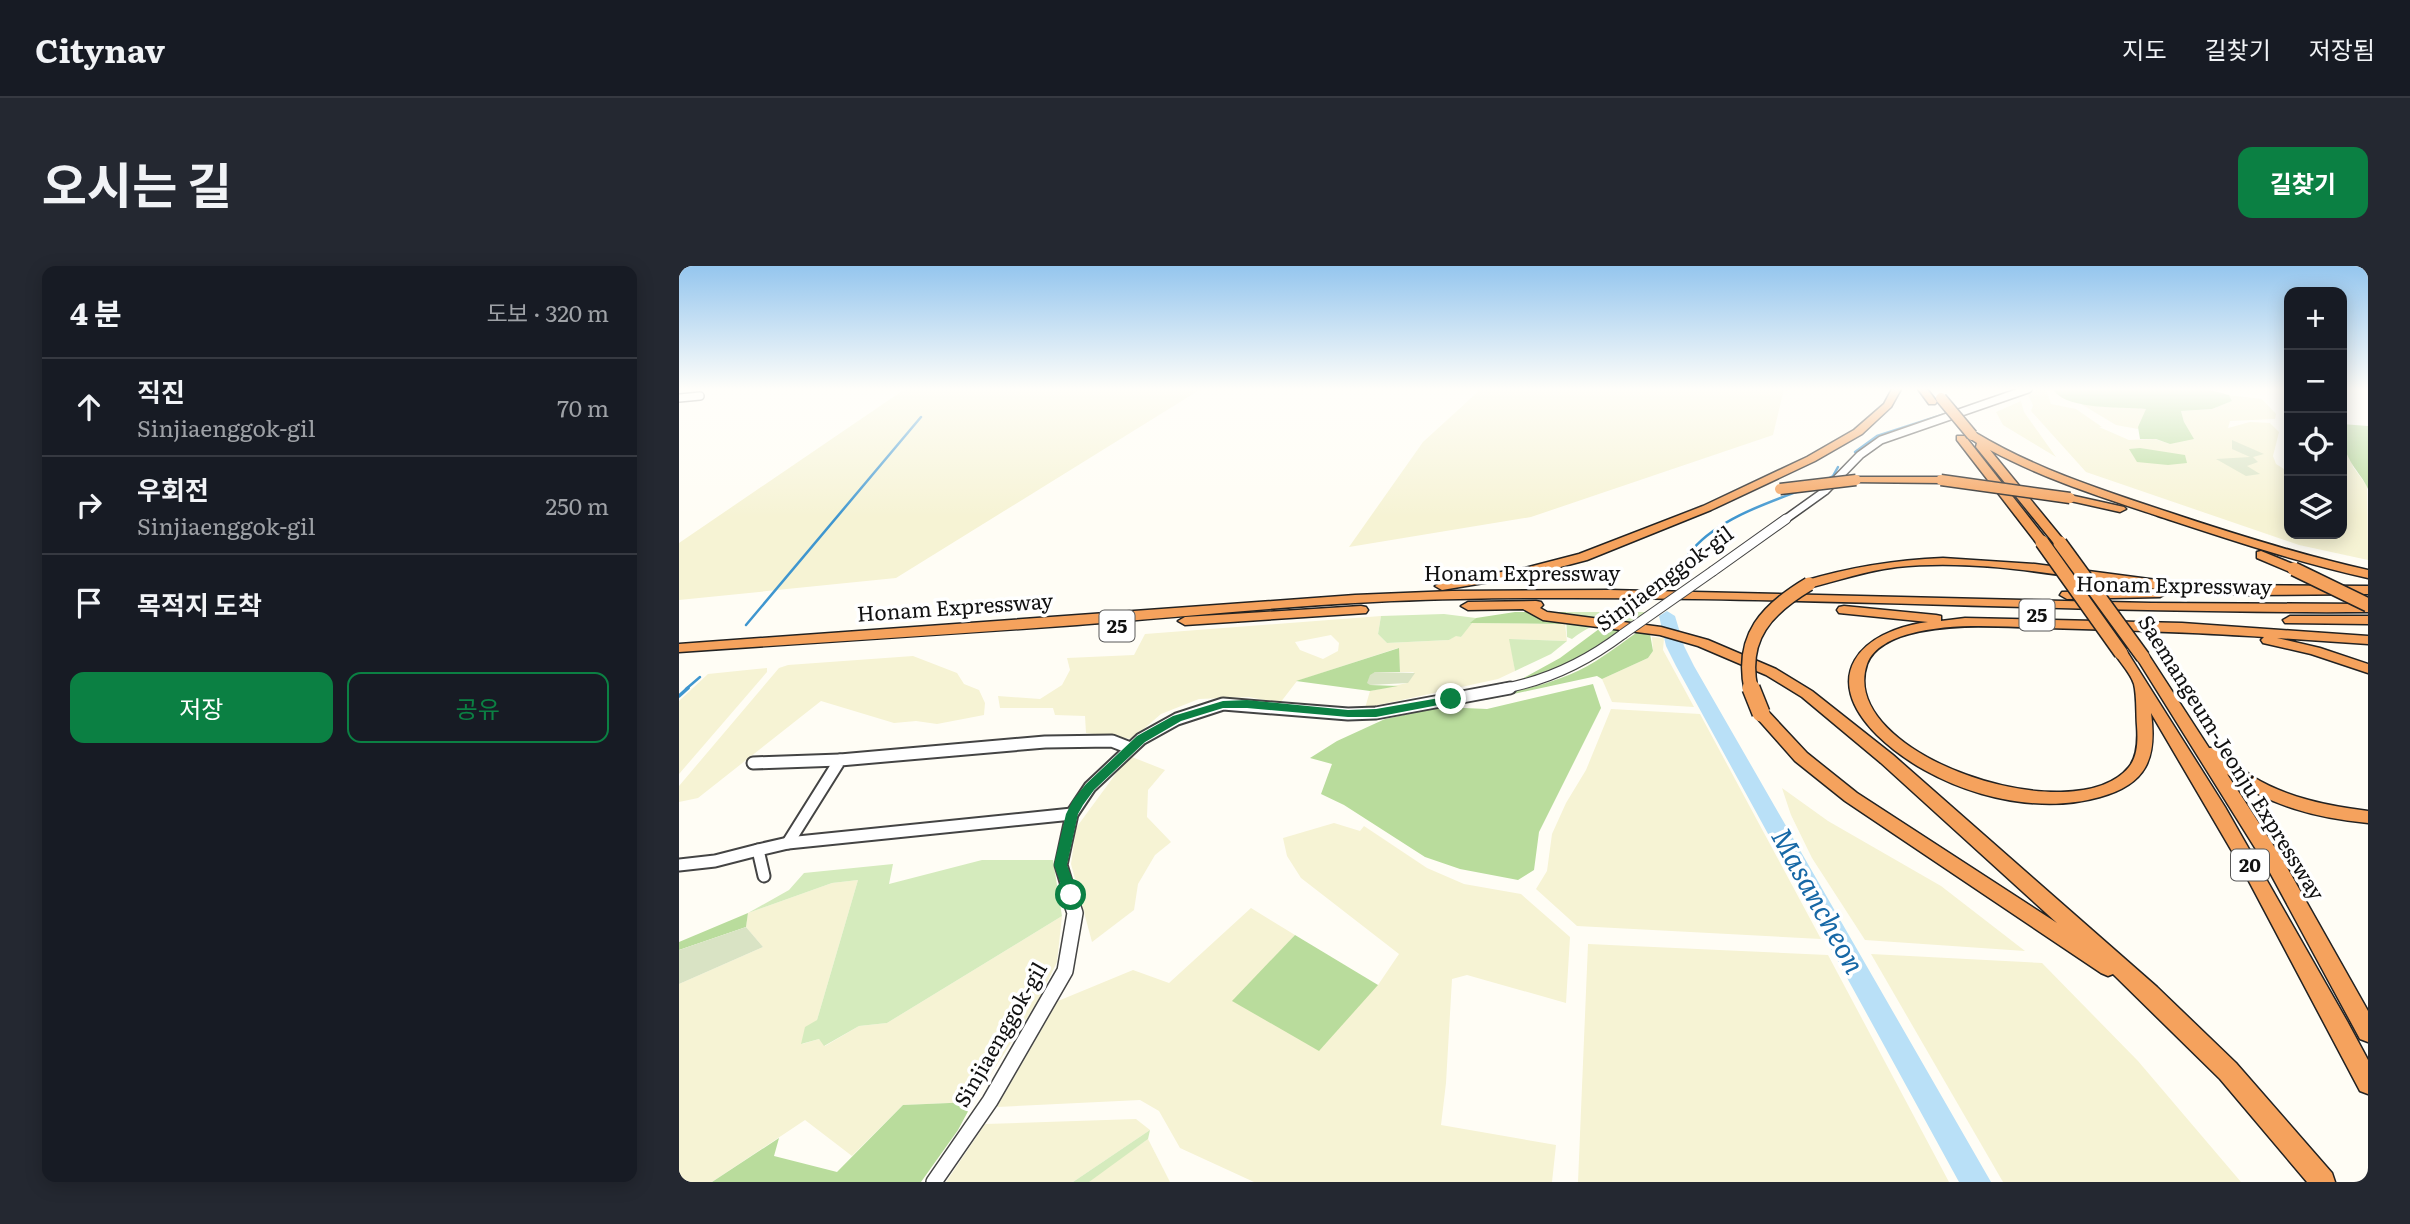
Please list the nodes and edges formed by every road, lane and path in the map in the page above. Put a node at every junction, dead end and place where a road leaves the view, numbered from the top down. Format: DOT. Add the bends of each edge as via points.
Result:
graph roads {
  1 [pos="1858,432"];
  2 [pos="1905,432"];
  3 [pos="1963,432"];
  4 [pos="1967,436"];
  5 [pos="1707,508"];
  6 [pos="2368,574"];
  7 [pos="2368,590"];
  8 [pos="2239,591"];
  9 [pos="1382,598"];
  10 [pos="1556,599"];
  11 [pos="1874,600"];
  12 [pos="1526,605"];
  13 [pos="2368,607"];
  14 [pos="1844,610"];
  15 [pos="2368,620"];
  16 [pos="1973,623"];
  17 [pos="2182,627"];
  18 [pos="1620,629"];
  19 [pos="2368,640"];
  20 [pos="679,648"];
  21 [pos="679,658"];
  22 [pos="2368,669"];
  23 [pos="2141,685"];
  24 [pos="2184,719"];
  25 [pos="1130,748"];
  26 [pos="840,760"];
  27 [pos="753,763"];
  28 [pos="1072,814"];
  29 [pos="2368,817"];
  30 [pos="787,843"];
  31 [pos="758,850"];
  32 [pos="679,865"];
  33 [pos="764,876"];
  34 [pos="2150,994"];
  35 [pos="2368,1032"];
  36 [pos="2368,1083"];
  37 [pos="934,1182"];
  38 [pos="2323,1182"];
  1 -- 5 [label="highway"];
  2 -- 18 [label="street, Sinjiaenggok-gil, bridge" via="1881,440 1825,491 1713,571"];
  3 -- 4 [label="highway, Saemangeum-Jeonju Expressway / 20"];
  4 -- 6 [label="highway" via="2015,460 2128,503"];
  4 -- 23 [label="highway, Saemangeum-Jeonju Expressway / 20, bridge"];
  4 -- 24 [label="highway, Saemangeum-Jeonju Expressway / 20, bridge" via="2060,543"];
  5 -- 9 [label="highway" via="1583,557"];
  5 -- 13 [label="highway, bridge" via="1780,489 1856,480 1980,484 2070,498 2183,527 2294,569"];
  7 -- 8 [label="highway"];
  8 -- 11 [label="highway"];
  8 -- 34 [label="highway, bridge" via="1949,561 1870,567 1809,584 1774,609 1751,643 1748,687 1761,713 1801,757 1851,797"];
  9 -- 10 [label="highway, Honam Expressway / 25"];
  9 -- 20 [label="highway, Honam Expressway / 25"];
  10 -- 11 [label="highway, Honam Expressway / 25, bridge" via="1723,596"];
  10 -- 12 [label="highway, Honam Expressway / 25"];
  10 -- 14 [label="highway, Honam Expressway / 25, bridge"];
  11 -- 13 [label="highway, Honam Expressway / 25" via="2180,608"];
  12 -- 18 [label="highway" via="1543,616"];
  12 -- 21 [label="highway, Honam Expressway / 25" via="1268,615"];
  14 -- 15 [label="highway, Honam Expressway / 25"];
  14 -- 16 [label="highway"];
  16 -- 17 [label="highway"];
  16 -- 23 [label="highway" via="1934,625 1891,635 1869,650 1857,675 1860,700 1886,734 1926,764 1970,783 2013,794 2059,797 2104,790 2123,781 2140,764 2147,737"];
  17 -- 19 [label="highway"];
  17 -- 22 [label="highway" via="2280,643"];
  18 -- 25 [label="street, Sinjiaenggok-gil" via="1602,650 1529,684 1376,713 1223,704 1177,719"];
  18 -- 34 [label="highway" via="1661,631 1703,643 1771,672 1840,718"];
  23 -- 36 [label="highway, Saemangeum-Jeonju Expressway / 20" via="2209,794"];
  24 -- 29 [label="highway" via="2225,765 2269,793 2304,807"];
  24 -- 35 [label="highway, Saemangeum-Jeonju Expressway / 20" via="2274,862"];
  25 -- 26 [label="street" via="1112,741 1045,742"];
  25 -- 28 [label="street, Sinjiaenggok-gil" via="1090,787"];
  26 -- 27 [label="street"];
  26 -- 30 [label="street"];
  28 -- 30 [label="street"];
  28 -- 37 [label="street, Sinjiaenggok-gil" via="1061,865 1075,914 1065,971 990,1101"];
  30 -- 31 [label="street"];
  31 -- 32 [label="street"];
  31 -- 33 [label="street"];
  34 -- 38 [label="highway" via="2228,1071"];
}
